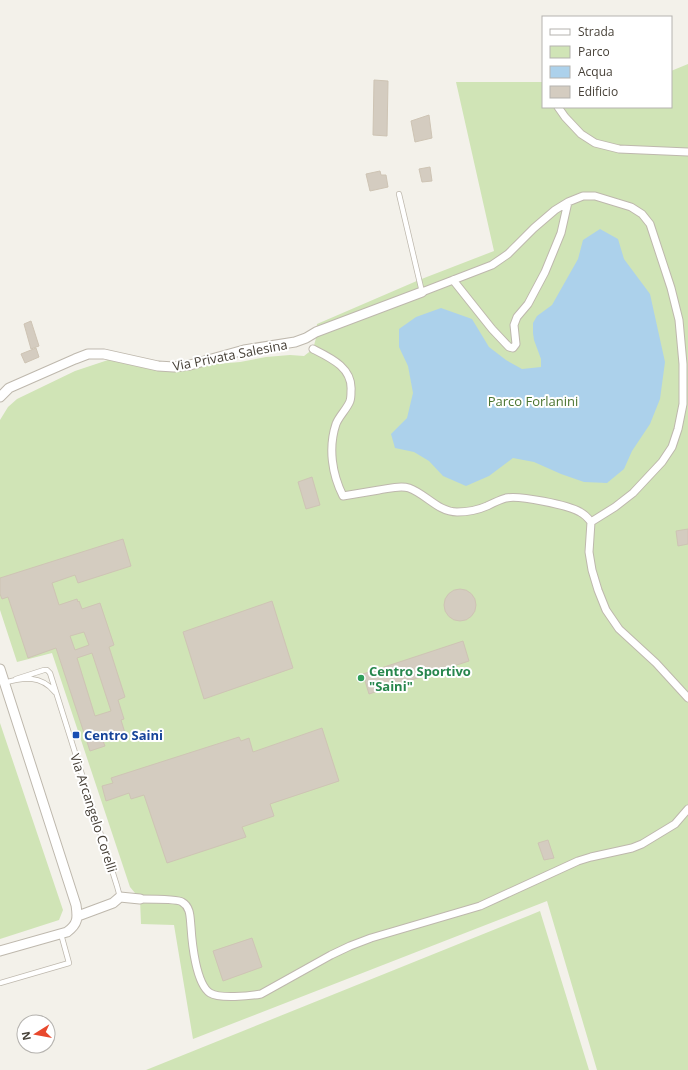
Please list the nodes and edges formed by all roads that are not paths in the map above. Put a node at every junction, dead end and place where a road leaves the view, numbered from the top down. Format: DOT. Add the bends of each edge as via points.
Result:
graph roads {
  1 [pos="559,108"];
  2 [pos="688,152"];
  3 [pos="399,194"];
  4 [pos="568,202"];
  5 [pos="453,280"];
  6 [pos="422,292"];
  7 [pos="309,344"];
  8 [pos="0,397"];
  9 [pos="591,522"];
  10 [pos="0,669"];
  11 [pos="16,679"];
  12 [pos="4,683"];
  13 [pos="56,693"];
  14 [pos="688,698"];
  15 [pos="688,809"];
  16 [pos="120,897"];
  17 [pos="140,899"];
  18 [pos="78,916"];
  19 [pos="61,934"];
  20 [pos="0,951"];
  21 [pos="0,983"];
  1 -- 2 [label="street" via="581,134 595,143 619,149"];
  3 -- 6 [label="lane"];
  4 -- 5 [label="street, Via Privata Salesina" via="544,219 508,254 492,265"];
  4 -- 5 [label="street" via="561,233 545,272 528,304 517,317 514,325 516,344 513,348 492,329"];
  4 -- 9 [label="street, Via Privata Salesina" via="583,196 595,196 631,207 642,214 650,224 679,320 684,364 683,404 672,447 662,462 633,493"];
  5 -- 6 [label="street, Via Privata Salesina"];
  6 -- 7 [label="street, Via Privata Salesina" via="316,332"];
  7 -- 8 [label="street, Via Privata Salesina" via="295,342 244,350 174,367 104,354 88,354 9,388"];
  7 -- 9 [label="street" via="337,363 346,371 351,381 351,400 337,422 331,449 333,467 343,496 407,487 447,511 457,512 475,510 508,497 517,497 567,506 582,512"];
  9 -- 14 [label="street" via="589,552 592,570 606,610 619,629 656,663"];
  10 -- 12 [label="street"];
  11 -- 12 [label="lane"];
  11 -- 13 [label="lane" via="39,680"];
  11 -- 13 [label="lane, Via Arcangelo Corelli" via="47,670"];
  12 -- 18 [label="street"];
  13 -- 16 [label="lane, Via Arcangelo Corelli"];
  15 -- 17 [label="street" via="675,824 642,844 578,861 480,906 350,946 261,994 252,996 218,996 204,988 195,960 187,906 181,901"];
  16 -- 17 [label="street"];
  16 -- 18 [label="street" via="114,903"];
  18 -- 19 [label="street" via="72,928"];
  19 -- 20 [label="street"];
  19 -- 21 [label="lane" via="69,963"];
}
